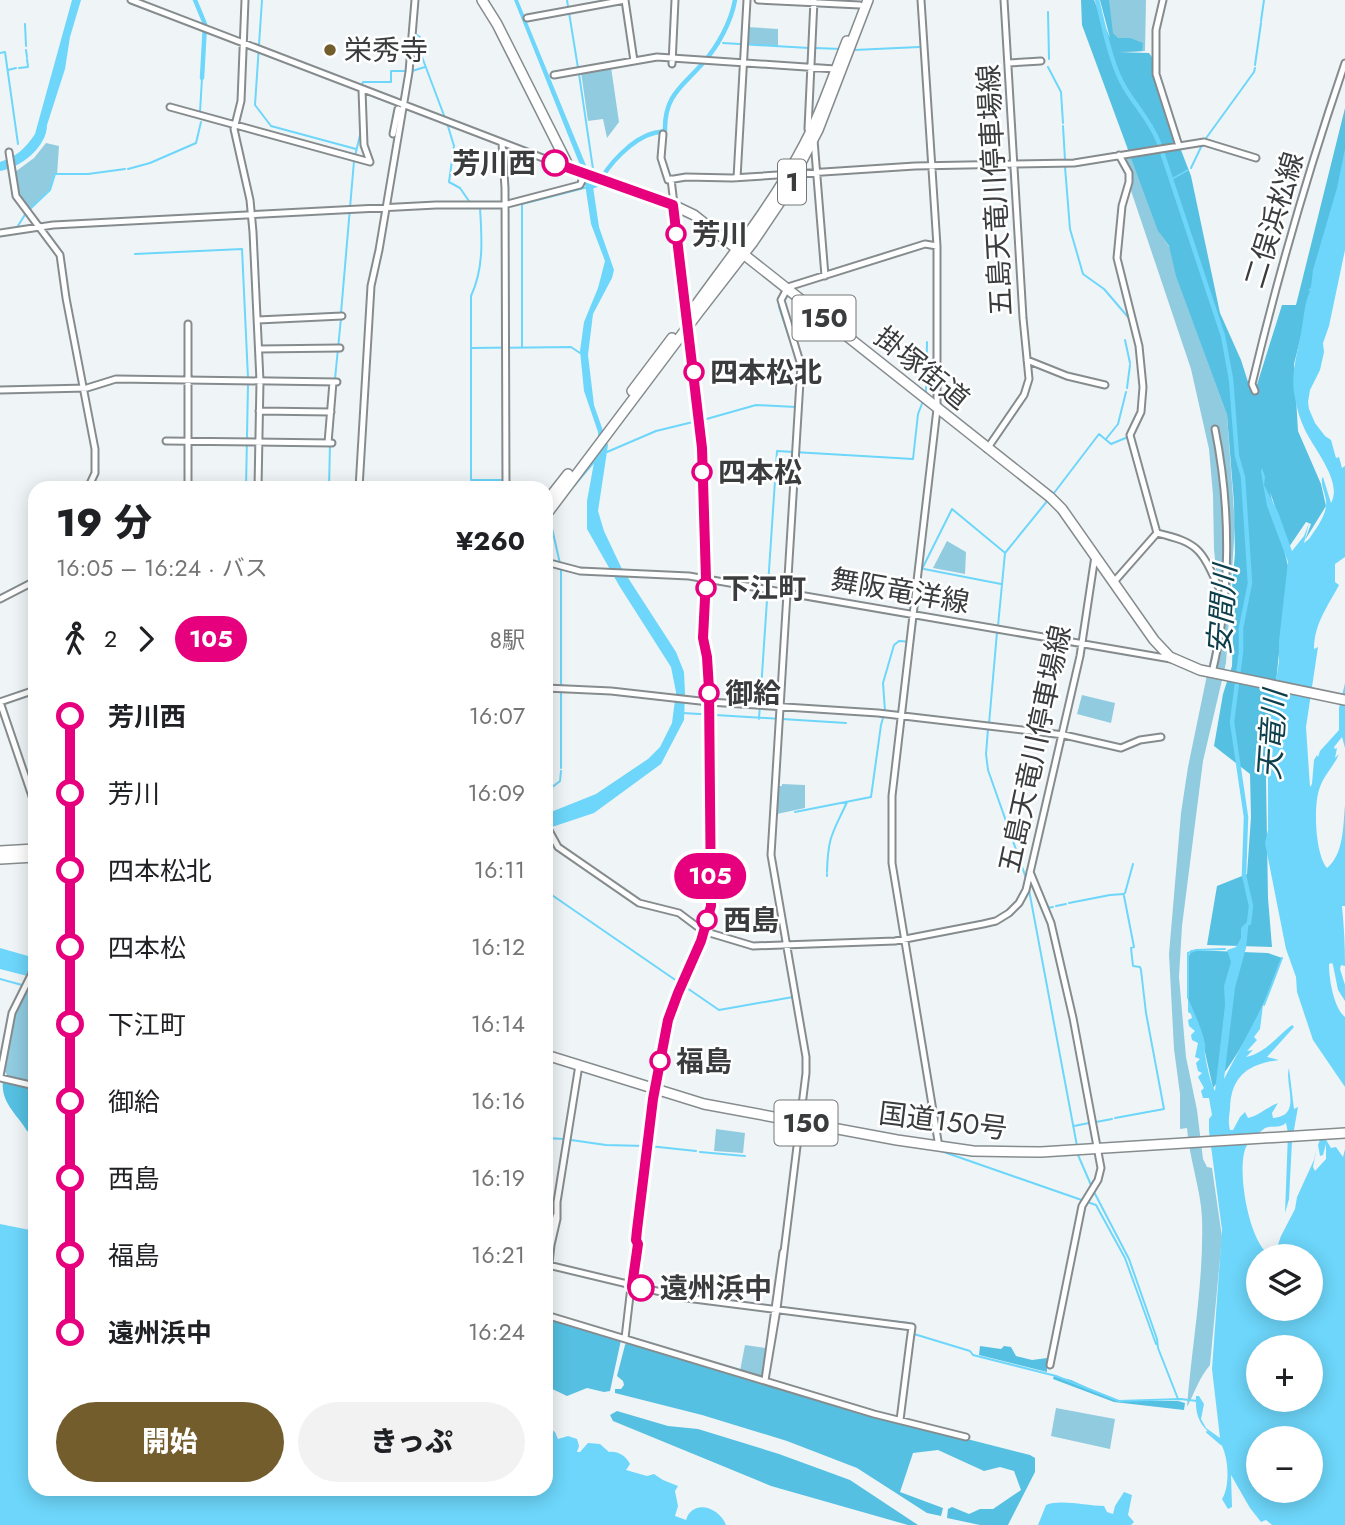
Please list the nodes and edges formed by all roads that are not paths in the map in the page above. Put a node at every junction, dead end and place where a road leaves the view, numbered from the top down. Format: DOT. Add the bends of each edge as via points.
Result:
graph roads {
  1 [pos="131,0"];
  2 [pos="245,0"];
  3 [pos="413,0"];
  4 [pos="482,0"];
  5 [pos="625,0"];
  6 [pos="675,0"];
  7 [pos="747,0"];
  8 [pos="758,0"];
  9 [pos="921,0"];
  10 [pos="1004,0"];
  11 [pos="1163,0"];
  12 [pos="814,1"];
  13 [pos="863,2"];
  14 [pos="527,18"];
  15 [pos="242,43"];
  16 [pos="634,61"];
  17 [pos="672,61"];
  18 [pos="1041,61"];
  19 [pos="1008,63"];
  20 [pos="1345,63"];
  21 [pos="744,64"];
  22 [pos="811,67"];
  23 [pos="835,69"];
  24 [pos="554,75"];
  25 [pos="362,90"];
  26 [pos="400,104"];
  27 [pos="170,107"];
  28 [pos="235,125"];
  29 [pos="663,134"];
  30 [pos="812,136"];
  31 [pos="502,143"];
  32 [pos="1178,146"];
  33 [pos="10,153"];
  34 [pos="1119,155"];
  35 [pos="1256,158"];
  36 [pos="1015,164"];
  37 [pos="931,165"];
  38 [pos="577,171"];
  39 [pos="817,172"];
  40 [pos="791,174"];
  41 [pos="737,178"];
  42 [pos="671,179"];
  43 [pos="504,205"];
  44 [pos="673,205"];
  45 [pos="384,208"];
  46 [pos="252,215"];
  47 [pos="38,226"];
  48 [pos="0,233"];
  49 [pos="937,246"];
  50 [pos="740,252"];
  51 [pos="825,276"];
  52 [pos="787,289"];
  53 [pos="342,316"];
  54 [pos="258,320"];
  55 [pos="688,321"];
  56 [pos="188,324"];
  57 [pos="340,348"];
  58 [pos="259,349"];
  59 [pos="1027,360"];
  60 [pos="190,380"];
  61 [pos="260,381"];
  62 [pos="1105,385"];
  63 [pos="83,388"];
  64 [pos="0,390"];
  65 [pos="1255,391"];
  66 [pos="937,409"];
  67 [pos="259,411"];
  68 [pos="331,412"];
  69 [pos="1215,429"];
  70 [pos="166,441"];
  71 [pos="189,441"];
  72 [pos="258,442"];
  73 [pos="987,449"];
  74 [pos="591,451"];
  75 [pos="91,481"];
  76 [pos="188,481"];
  77 [pos="258,481"];
  78 [pos="357,481"];
  79 [pos="506,481"];
  80 [pos="553,494"];
  81 [pos="553,504"];
  82 [pos="1157,533"];
  83 [pos="1095,556"];
  84 [pos="553,564"];
  85 [pos="706,579"];
  86 [pos="1113,583"];
  87 [pos="28,585"];
  88 [pos="1219,588"];
  89 [pos="787,593"];
  90 [pos="0,599"];
  91 [pos="914,614"];
  92 [pos="1083,644"];
  93 [pos="1170,657"];
  94 [pos="1212,673"];
  95 [pos="553,688"];
  96 [pos="28,692"];
  97 [pos="1345,700"];
  98 [pos="0,702"];
  99 [pos="709,702"];
  100 [pos="780,707"];
  101 [pos="0,709"];
  102 [pos="902,716"];
  103 [pos="1063,735"];
  104 [pos="1161,737"];
  105 [pos="28,784"];
  106 [pos="28,791"];
  107 [pos="553,840"];
  108 [pos="0,852"];
  109 [pos="28,853"];
  110 [pos="28,854"];
  111 [pos="0,859"];
  112 [pos="1029,877"];
  113 [pos="703,930"];
  114 [pos="904,940"];
  115 [pos="786,946"];
  116 [pos="28,980"];
  117 [pos="0,1031"];
  118 [pos="8,1033"];
  119 [pos="553,1057"];
  120 [pos="579,1065"];
  121 [pos="0,1077"];
  122 [pos="28,1084"];
  123 [pos="655,1090"];
  124 [pos="800,1122"];
  125 [pos="1345,1133"];
  126 [pos="939,1147"];
  127 [pos="1097,1149"];
  128 [pos="553,1236"];
  129 [pos="553,1269"];
  130 [pos="631,1285"];
  131 [pos="776,1309"];
  132 [pos="553,1317"];
  133 [pos="625,1338"];
  134 [pos="1050,1365"];
  135 [pos="765,1380"];
  136 [pos="900,1420"];
  137 [pos="967,1437"];
  1 -- 15 [label="street"];
  2 -- 15 [label="street"];
  3 -- 26 [label="street"];
  4 -- 38 [label="highway"];
  5 -- 14 [label="street"];
  5 -- 16 [label="street"];
  6 -- 17 [label="street"];
  7 -- 21 [label="street"];
  8 -- 12 [label="street"];
  9 -- 37 [label="street"];
  10 -- 19 [label="street, 五島天竜川停車場線"];
  11 -- 32 [label="street" via="1156,30 1156,74"];
  12 -- 13 [label="street"];
  12 -- 22 [label="street"];
  13 -- 23 [label="highway, 1"];
  13 -- 30 [label="highway, 1"];
  15 -- 25 [label="street"];
  15 -- 28 [label="street" via="241,101"];
  16 -- 17 [label="street" via="657,57"];
  16 -- 24 [label="street"];
  17 -- 21 [label="street"];
  18 -- 19 [label="street"];
  19 -- 36 [label="street, 五島天竜川停車場線"];
  20 -- 65 [label="street, 二俣浜松線" via="1272,299 1252,384"];
  21 -- 22 [label="street"];
  21 -- 41 [label="street"];
  22 -- 23 [label="street"];
  22 -- 30 [label="street" via="808,129"];
  23 -- 30 [label="highway, 1"];
  25 -- 26 [label="street"];
  25 -- 28 [label="street" via="363,145 370,162"];
  26 -- 31 [label="street"];
  26 -- 45 [label="street"];
  27 -- 28 [label="street"];
  28 -- 46 [label="street"];
  29 -- 42 [label="street" via="661,158"];
  30 -- 39 [label="street"];
  30 -- 40 [label="highway, 1"];
  31 -- 38 [label="street"];
  31 -- 43 [label="street"];
  32 -- 34 [label="street"];
  32 -- 35 [label="street" via="1204,142"];
  33 -- 47 [label="street" via="16,196"];
  34 -- 36 [label="street" via="1074,163"];
  34 -- 82 [label="street" via="1129,181 1117,258 1140,349 1143,387 1141,412 1130,435"];
  36 -- 37 [label="street"];
  36 -- 59 [label="street, 五島天竜川停車場線"];
  37 -- 39 [label="street"];
  37 -- 49 [label="street"];
  38 -- 43 [label="street" via="580,186"];
  38 -- 44 [label="highway, 掛塚街道 / 150"];
  39 -- 40 [label="street"];
  39 -- 51 [label="street"];
  40 -- 41 [label="street"];
  40 -- 50 [label="highway, 1" via="773,213"];
  41 -- 42 [label="street"];
  42 -- 44 [label="street"];
  43 -- 45 [label="street"];
  43 -- 79 [label="street"];
  44 -- 50 [label="highway, 掛塚街道 / 150" via="694,215"];
  44 -- 55 [label="street"];
  45 -- 46 [label="street"];
  45 -- 78 [label="street" via="368,290"];
  46 -- 47 [label="street"];
  46 -- 54 [label="street"];
  47 -- 48 [label="street"];
  47 -- 63 [label="street" via="60,255"];
  49 -- 51 [label="street" via="925,244"];
  49 -- 66 [label="street"];
  50 -- 52 [label="highway, 掛塚街道 / 150"];
  50 -- 55 [label="highway, 1"];
  51 -- 52 [label="street"];
  52 -- 66 [label="highway, 掛塚街道 / 150"];
  52 -- 89 [label="street" via="781,305 801,365"];
  53 -- 54 [label="street"];
  54 -- 58 [label="street"];
  55 -- 74 [label="highway, 1"];
  55 -- 85 [label="street" via="702,448"];
  56 -- 60 [label="street"];
  57 -- 58 [label="street"];
  58 -- 61 [label="street"];
  59 -- 62 [label="street"];
  59 -- 73 [label="street, 五島天竜川停車場線" via="1026,391"];
  60 -- 61 [label="street"];
  60 -- 63 [label="street" via="116,379"];
  60 -- 71 [label="street"];
  61 -- 67 [label="street"];
  61 -- 68 [label="street" via="335,382"];
  63 -- 64 [label="street"];
  63 -- 75 [label="street" via="95,449"];
  66 -- 73 [label="highway, 掛塚街道 / 150"];
  66 -- 91 [label="street"];
  67 -- 68 [label="street"];
  67 -- 72 [label="street"];
  68 -- 72 [label="street" via="330,443"];
  69 -- 94 [label="street" via="1224,492 1226,577"];
  70 -- 71 [label="street"];
  71 -- 72 [label="street"];
  71 -- 76 [label="street"];
  72 -- 77 [label="street"];
  73 -- 83 [label="highway, 掛塚街道 / 150" via="1050,498"];
  74 -- 80 [label="highway, 1"];
  74 -- 81 [label="highway, 1"];
  82 -- 86 [label="street"];
  82 -- 88 [label="street" via="1195,546"];
  83 -- 86 [label="highway, 掛塚街道 / 150"];
  83 -- 92 [label="street, 五島天竜川停車場線"];
  84 -- 85 [label="street, 舞阪竜洋線" via="580,571"];
  85 -- 89 [label="street, 舞阪竜洋線"];
  85 -- 99 [label="street" via="703,638"];
  86 -- 93 [label="highway, 掛塚街道 / 150"];
  87 -- 90 [label="street"];
  89 -- 91 [label="street, 舞阪竜洋線"];
  89 -- 100 [label="street"];
  91 -- 92 [label="street, 舞阪竜洋線"];
  91 -- 102 [label="street"];
  92 -- 93 [label="street, 舞阪竜洋線"];
  92 -- 103 [label="street, 五島天竜川停車場線"];
  93 -- 94 [label="highway, 掛塚街道 / 150"];
  94 -- 97 [label="highway, 150"];
  95 -- 99 [label="street"];
  96 -- 98 [label="street"];
  98 -- 105 [label="street"];
  99 -- 100 [label="street"];
  99 -- 113 [label="street" via="711,906"];
  100 -- 102 [label="street"];
  100 -- 115 [label="street" via="771,855"];
  101 -- 106 [label="street"];
  102 -- 103 [label="street"];
  102 -- 114 [label="street" via="891,803 892,863"];
  103 -- 104 [label="street" via="1121,748"];
  103 -- 112 [label="street, 五島天竜川停車場線"];
  107 -- 113 [label="street, 五島天竜川停車場線" via="639,903 679,913"];
  108 -- 109 [label="highway"];
  110 -- 111 [label="highway"];
  112 -- 114 [label="street, 五島天竜川停車場線" via="1017,907 1000,919"];
  112 -- 127 [label="street" via="1051,923"];
  113 -- 115 [label="street, 五島天竜川停車場線" via="748,945"];
  113 -- 123 [label="street" via="671,1012"];
  114 -- 115 [label="street, 五島天竜川停車場線"];
  114 -- 126 [label="street"];
  115 -- 124 [label="street" via="806,1057"];
  116 -- 118 [label="street"];
  117 -- 118 [label="street"];
  118 -- 121 [label="street"];
  119 -- 120 [label="highway, 国道150号 / 150"];
  120 -- 123 [label="highway, 国道150号 / 150"];
  120 -- 128 [label="street"];
  121 -- 122 [label="street"];
  123 -- 124 [label="highway, 国道150号 / 150"];
  123 -- 130 [label="street"];
  124 -- 126 [label="highway, 国道150号 / 150"];
  124 -- 131 [label="street"];
  125 -- 127 [label="highway, 国道150号 / 150"];
  126 -- 127 [label="highway, 国道150号 / 150" via="1013,1152"];
  127 -- 134 [label="street" via="1101,1172 1082,1206"];
  129 -- 130 [label="street"];
  130 -- 131 [label="street" via="686,1298"];
  130 -- 133 [label="street"];
  131 -- 135 [label="street"];
  131 -- 135 [label="street"];
  131 -- 136 [label="street" via="912,1327"];
  132 -- 133 [label="street"];
  133 -- 135 [label="street"];
  135 -- 136 [label="street"];
  136 -- 137 [label="street"];
}
